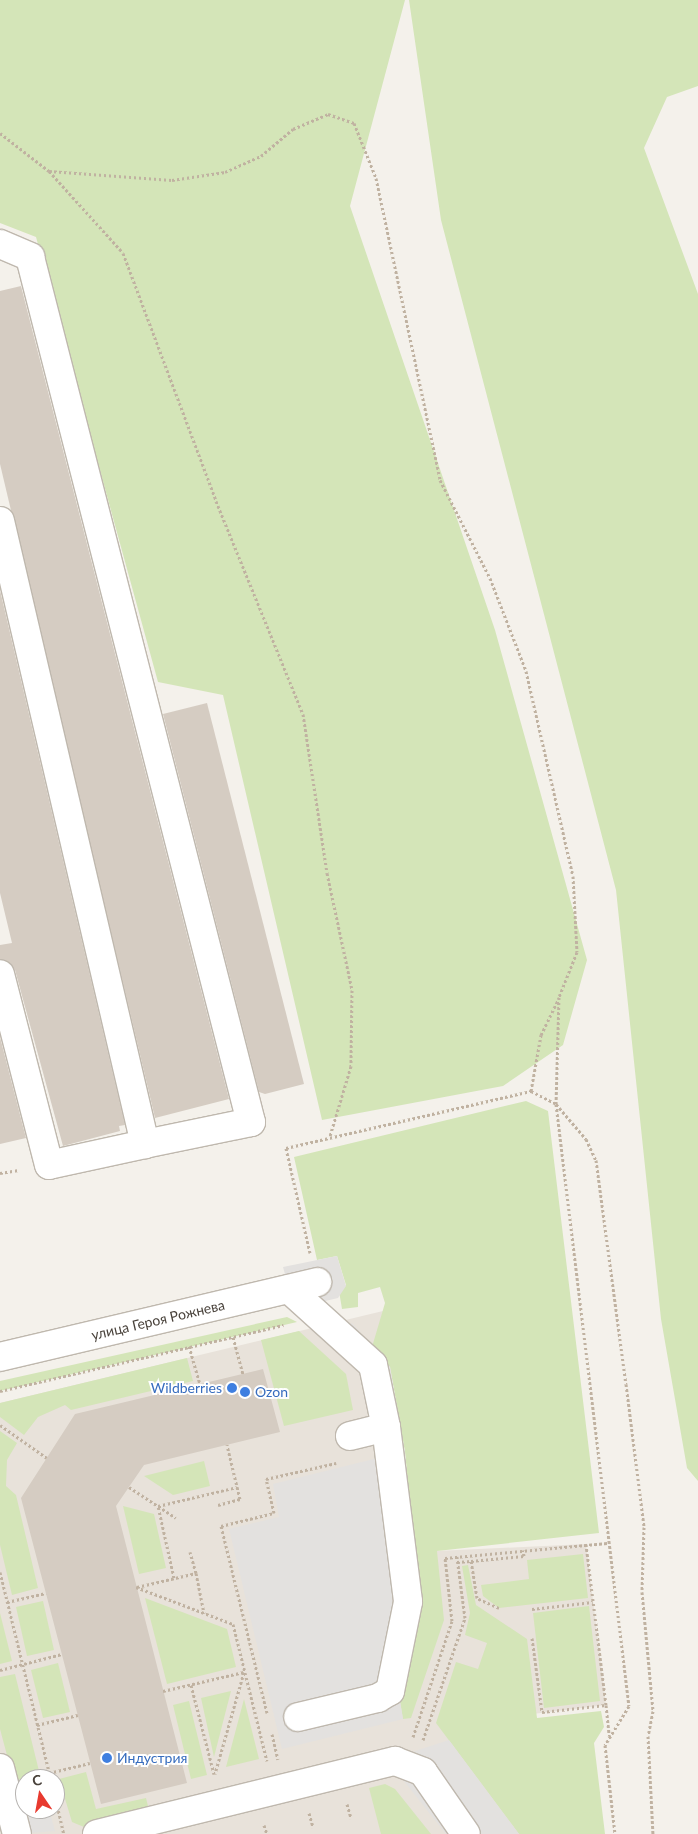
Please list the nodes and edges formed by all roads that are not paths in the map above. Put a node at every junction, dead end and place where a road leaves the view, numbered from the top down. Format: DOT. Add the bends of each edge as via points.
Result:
graph roads {
  1 [pos="0,244"];
  2 [pos="0,521"];
  3 [pos="0,974"];
  4 [pos="146,1144"];
  5 [pos="316,1282"];
  6 [pos="289,1289"];
  7 [pos="0,1357"];
  8 [pos="386,1427"];
  9 [pos="346,1449"];
  10 [pos="298,1717"];
  11 [pos="0,1768"];
  12 [pos="17,1834"];
  13 [pos="97,1834"];
  14 [pos="466,1834"];
  1 -- 4 [label="street" via="30,257 251,1122"];
  2 -- 4 [label="street"];
  3 -- 4 [label="street" via="48,1165"];
  5 -- 6 [label="street, улица Героя Рожнева"];
  6 -- 7 [label="street, улица Героя Рожнева"];
  6 -- 8 [label="street" via="373,1365"];
  8 -- 9 [label="street"];
  8 -- 10 [label="street" via="408,1602 393,1684 378,1698"];
  11 -- 12 [label="street"];
  13 -- 14 [label="street" via="221,1804 278,1781 404,1763 423,1772"];
}
